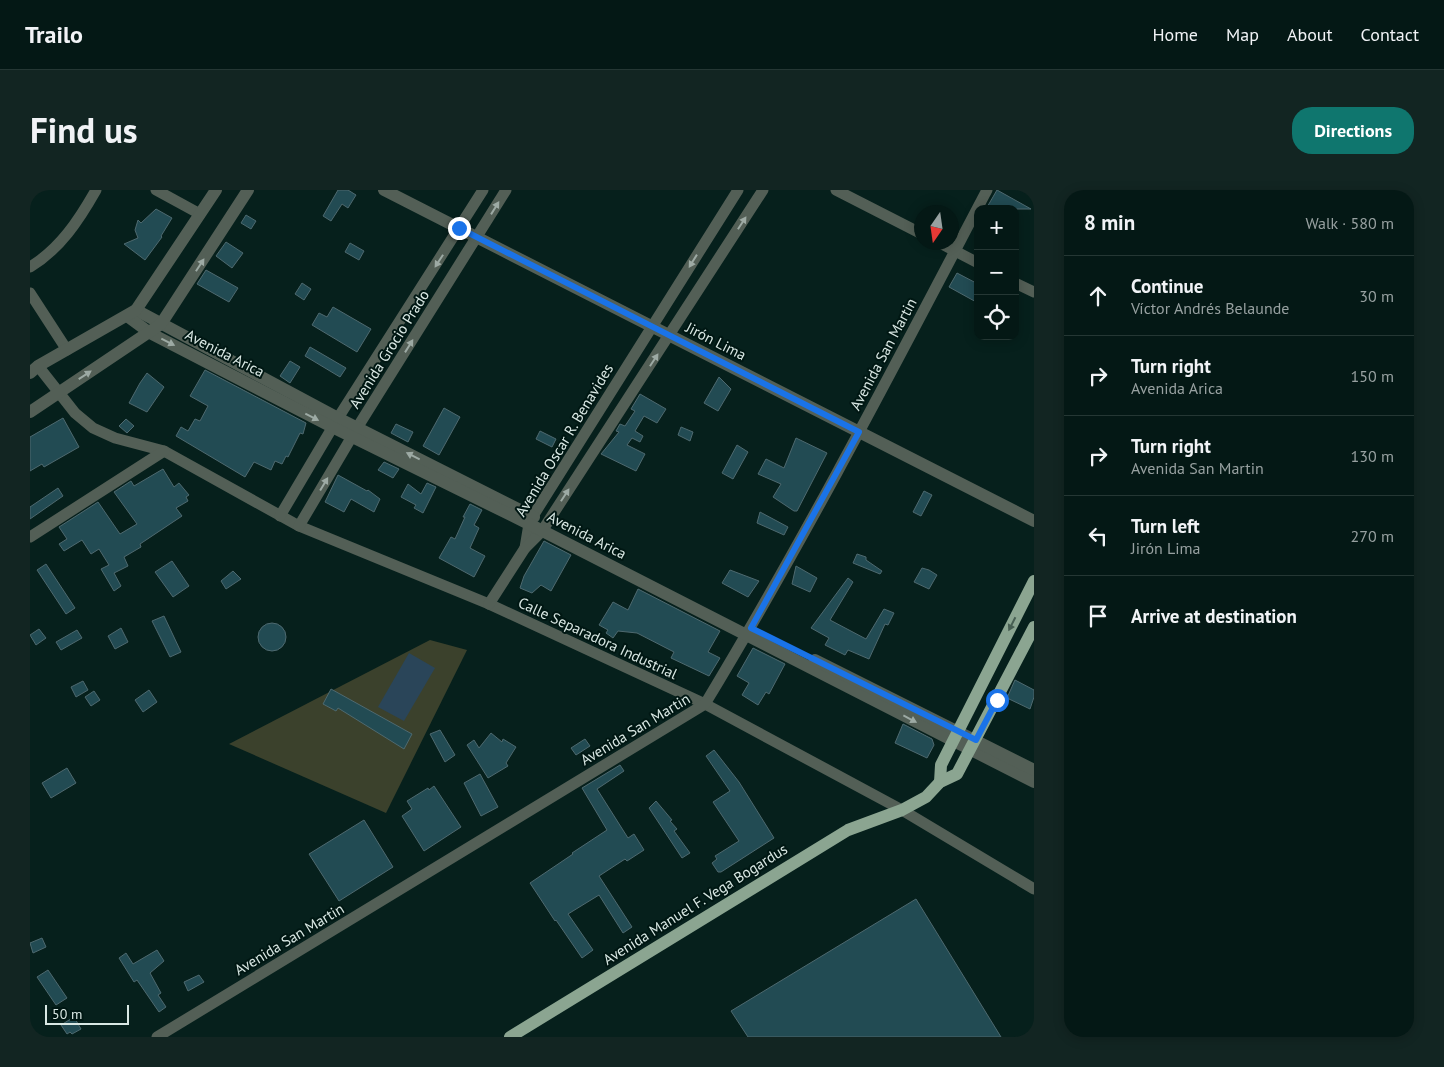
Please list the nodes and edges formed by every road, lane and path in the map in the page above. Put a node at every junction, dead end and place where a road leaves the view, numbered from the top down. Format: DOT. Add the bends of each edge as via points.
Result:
graph roads {
  1 [pos="96,190"];
  2 [pos="156,190"];
  3 [pos="216,190"];
  4 [pos="248,190"];
  5 [pos="384,190"];
  6 [pos="483,190"];
  7 [pos="506,190"];
  8 [pos="738,190"];
  9 [pos="763,190"];
  10 [pos="836,190"];
  11 [pos="987,190"];
  12 [pos="200,214"];
  13 [pos="459,228"];
  14 [pos="914,230"];
  15 [pos="476,237"];
  16 [pos="955,251"];
  17 [pos="974,261"];
  18 [pos="30,267"];
  19 [pos="1019,285"];
  20 [pos="1034,292"];
  21 [pos="30,293"];
  22 [pos="132,313"];
  23 [pos="161,324"];
  24 [pos="651,326"];
  25 [pos="150,332"];
  26 [pos="670,335"];
  27 [pos="67,350"];
  28 [pos="34,369"];
  29 [pos="58,392"];
  30 [pos="31,410"];
  31 [pos="335,423"];
  32 [pos="354,432"];
  33 [pos="859,432"];
  34 [pos="164,451"];
  35 [pos="280,516"];
  36 [pos="531,520"];
  37 [pos="1034,521"];
  38 [pos="299,526"];
  39 [pos="544,527"];
  40 [pos="30,537"];
  41 [pos="525,548"];
  42 [pos="1034,581"];
  43 [pos="488,604"];
  44 [pos="1034,627"];
  45 [pos="749,631"];
  46 [pos="705,704"];
  47 [pos="955,736"];
  48 [pos="973,745"];
  49 [pos="1034,770"];
  50 [pos="940,782"];
  51 [pos="1034,782"];
  52 [pos="902,810"];
  53 [pos="1034,889"];
  54 [pos="157,1037"];
  55 [pos="510,1037"];
  1 -- 18 [label="street" via="70,232 43,259"];
  2 -- 12 [label="street"];
  3 -- 12 [label="street"];
  23 -- 4 [label="street, one-way"];
  5 -- 13 [label="street, Jirón Lima"];
  6 -- 13 [label="street, Avenida Grocio Prado"];
  15 -- 7 [label="street, Avenida Grocio Prado, one-way"];
  8 -- 24 [label="street, Avenida Oscar R. Benavides, one-way"];
  26 -- 9 [label="street, Avenida Oscar R. Benavides, one-way"];
  10 -- 14 [label="street"];
  11 -- 16 [label="street, Avenida San Martin"];
  12 -- 22 [label="street"];
  13 -- 15 [label="street, Jirón Lima"];
  13 -- 31 [label="street, Avenida Grocio Prado, one-way"];
  15 -- 24 [label="street, Jirón Lima"];
  32 -- 15 [label="street, Avenida Grocio Prado, one-way"];
  16 -- 17 [label="street"];
  16 -- 33 [label="street, Avenida San Martin"];
  19 -- 20 [label="street"];
  21 -- 27 [label="street"];
  22 -- 23 [label="street, Avenida Arica"];
  22 -- 25 [label="street, Avenida Arica"];
  22 -- 27 [label="street"];
  23 -- 25 [label="street"];
  23 -- 31 [label="street, Avenida Arica"];
  24 -- 26 [label="street, Jirón Lima"];
  24 -- 36 [label="street, Avenida Oscar R. Benavides"];
  29 -- 25 [label="street, one-way"];
  25 -- 31 [label="street, Avenida Arica, one-way"];
  26 -- 33 [label="street, Jirón Lima"];
  39 -- 26 [label="street, Avenida Oscar R. Benavides, one-way"];
  27 -- 28 [label="street"];
  28 -- 29 [label="street, Calle Separadora Industrial"];
  29 -- 30 [label="street"];
  29 -- 34 [label="street, Calle Separadora Industrial" via="93,428 114,438"];
  31 -- 32 [label="street, Avenida Arica"];
  31 -- 35 [label="street, Avenida Grocio Prado"];
  32 -- 36 [label="street, Avenida Arica"];
  38 -- 32 [label="street, Avenida Grocio Prado, one-way"];
  33 -- 37 [label="street, Jirón Lima"];
  33 -- 45 [label="street, Avenida San Martin"];
  34 -- 35 [label="street, Calle Separadora Industrial"];
  34 -- 40 [label="street"];
  35 -- 38 [label="street, Calle Separadora Industrial"];
  36 -- 39 [label="street, Avenida Arica"];
  36 -- 41 [label="street, Avenida Oscar R. Benavides"];
  38 -- 43 [label="street, Calle Separadora Industrial"];
  39 -- 41 [label="street, Avenida Oscar R. Benavides"];
  39 -- 45 [label="street, Avenida Arica"];
  41 -- 43 [label="street"];
  42 -- 47 [label="main road, one-way"];
  43 -- 46 [label="street, Calle Separadora Industrial"];
  44 -- 48 [label="main road, Avenida Manuel F. Vega Bogardus"];
  45 -- 46 [label="street, Avenida San Martin"];
  45 -- 47 [label="street, Avenida Arica"];
  46 -- 52 [label="street, Calle Separadora Industrial"];
  46 -- 54 [label="street, Avenida San Martin"];
  47 -- 48 [label="street, Avenida Arica"];
  47 -- 50 [label="main road" via="940,765"];
  48 -- 49 [label="street, Avenida Arica"];
  48 -- 50 [label="main road, Avenida Manuel F. Vega Bogardus" via="958,774"];
  48 -- 51 [label="street, Avenida Arica"];
  50 -- 52 [label="main road, Avenida Manuel F. Vega Bogardus" via="926,797"];
  52 -- 53 [label="street, Calle Separadora Industrial"];
  52 -- 55 [label="main road, Avenida Manuel F. Vega Bogardus" via="848,830"];
}
